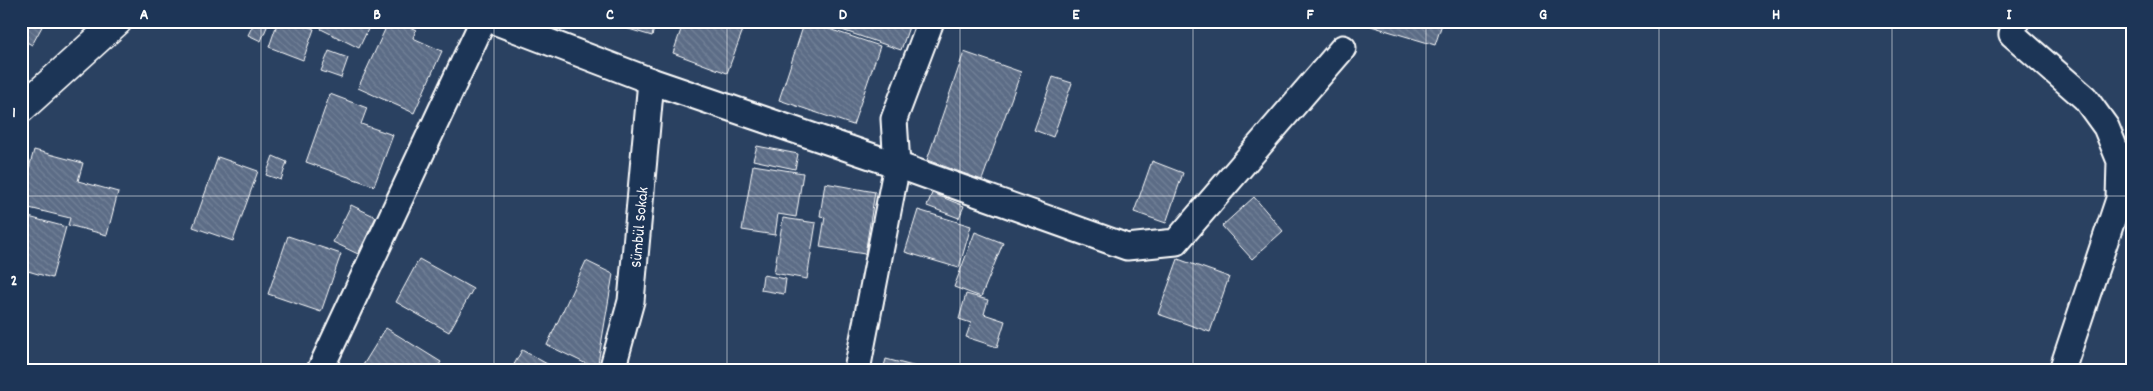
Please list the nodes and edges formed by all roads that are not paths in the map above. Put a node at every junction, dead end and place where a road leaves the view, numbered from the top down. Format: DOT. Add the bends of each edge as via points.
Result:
graph roads {
  1 [pos="118,21"];
  2 [pos="483,21"];
  3 [pos="494,21"];
  4 [pos="931,21"];
  5 [pos="2016,21"];
  6 [pos="1343,48"];
  7 [pos="652,81"];
  8 [pos="21,109"];
  9 [pos="897,165"];
  10 [pos="320,370"];
  11 [pos="612,370"];
  12 [pos="857,370"];
  13 [pos="2062,370"];
  1 -- 8 [label="street"];
  2 -- 10 [label="street"];
  3 -- 7 [label="street"];
  4 -- 9 [label="street" via="894,120"];
  5 -- 13 [label="street" via="2012,34 2085,98 2106,127 2120,161 2119,199"];
  6 -- 9 [label="street" via="1176,242 1127,248"];
  7 -- 9 [label="street"];
  7 -- 11 [label="street, Sümbül Sokak" via="631,302"];
  9 -- 12 [label="street"];
}
